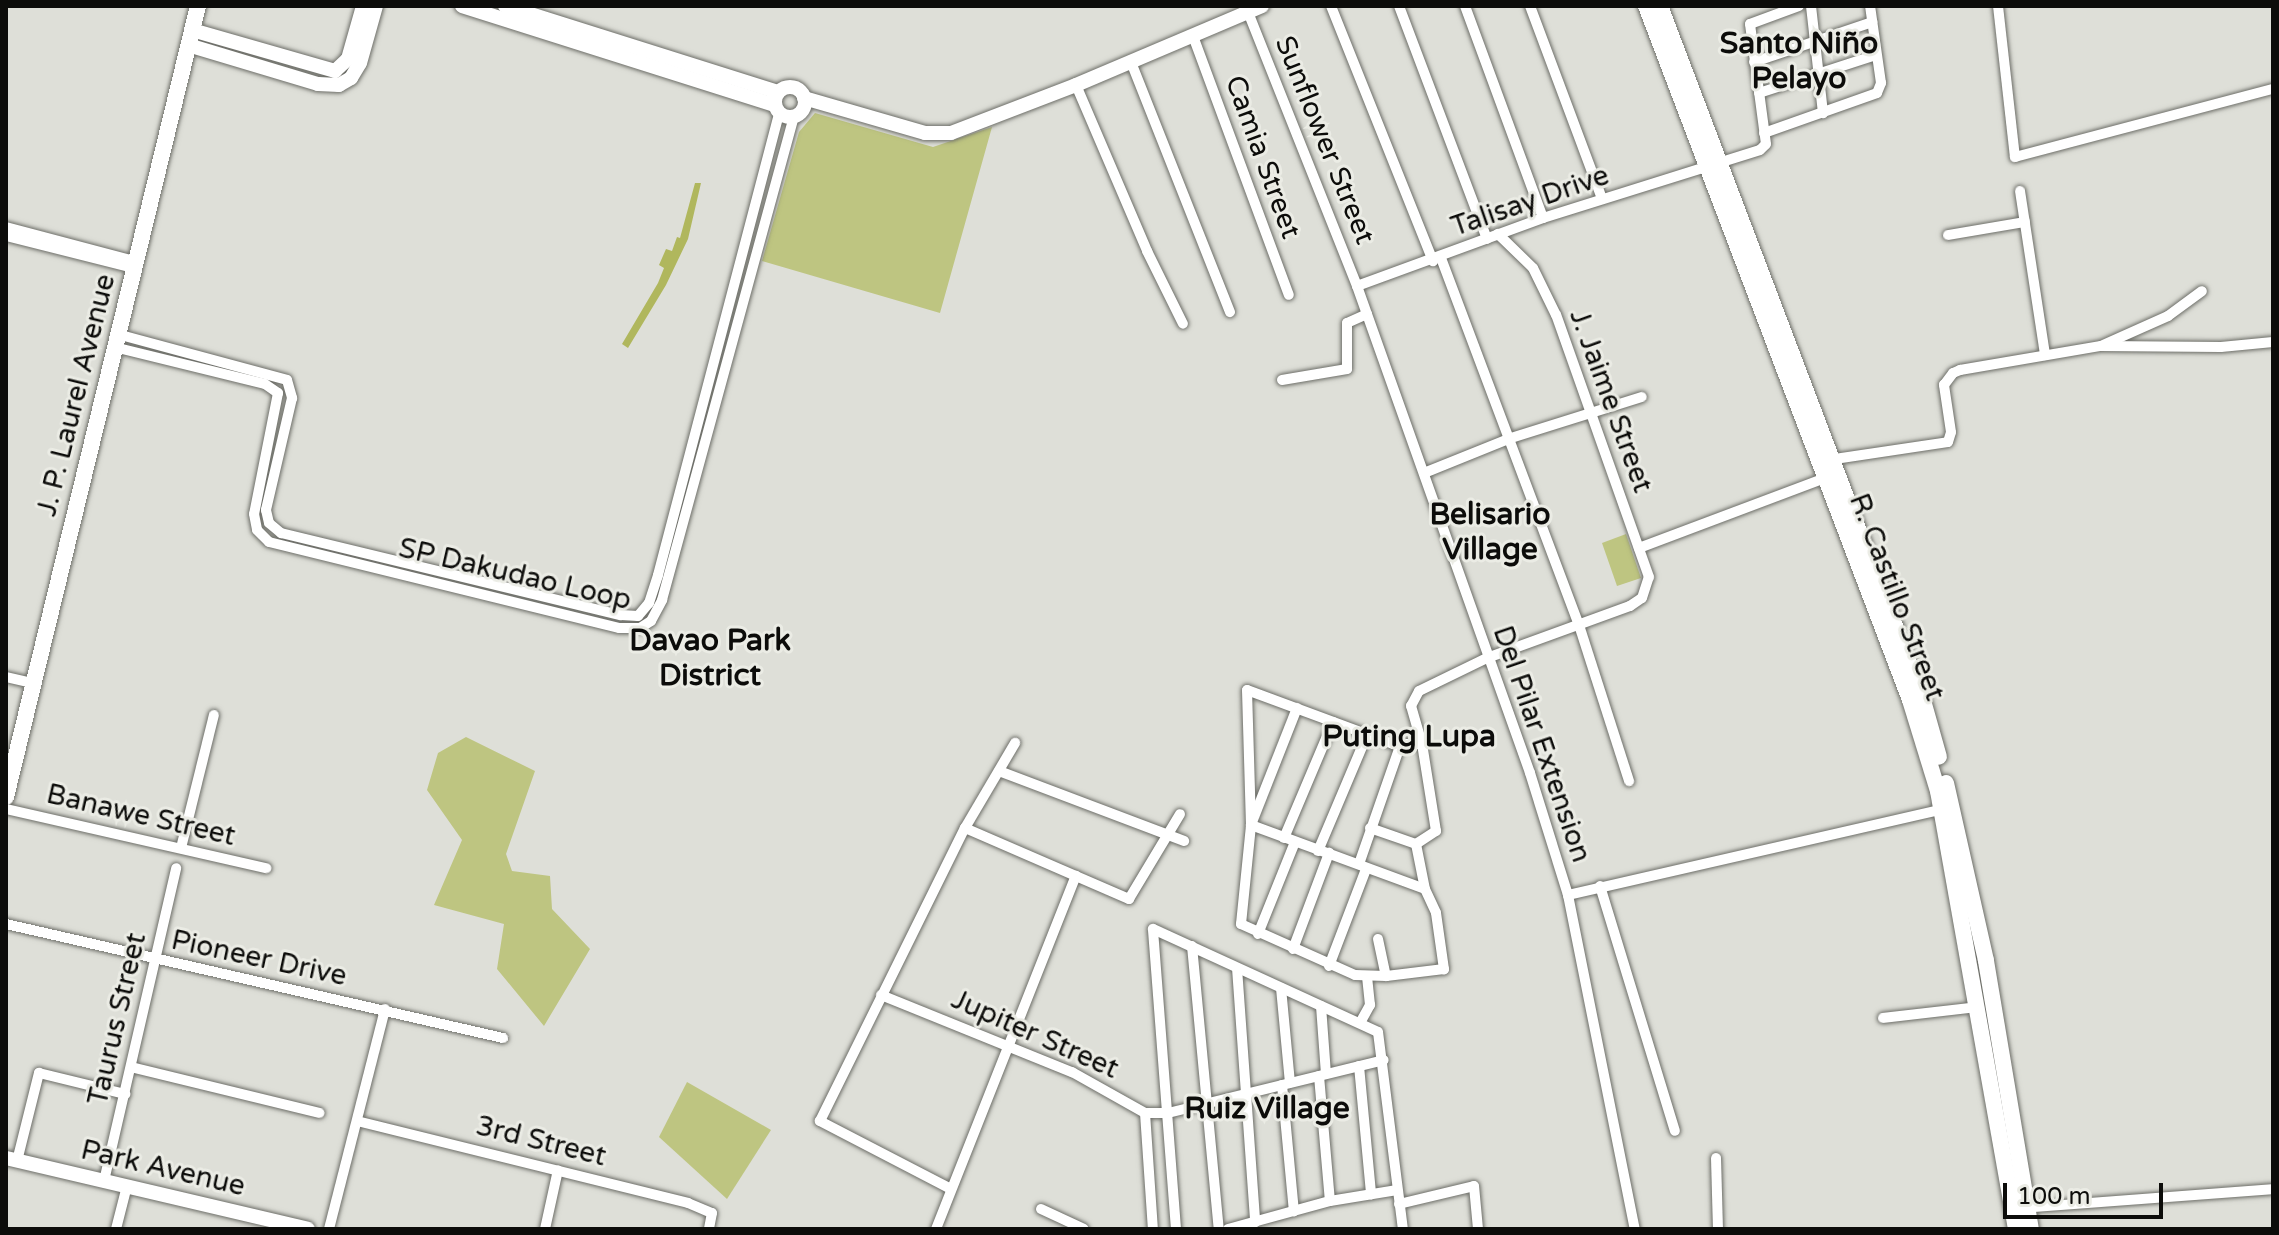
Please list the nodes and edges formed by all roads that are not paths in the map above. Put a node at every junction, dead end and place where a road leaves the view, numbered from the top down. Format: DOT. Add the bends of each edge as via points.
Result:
graph roads {
  1 [pos="198,6"];
  2 [pos="363,6"];
  3 [pos="376,6"];
  4 [pos="462,6"];
  5 [pos="505,6"];
  6 [pos="1331,6"];
  7 [pos="1399,6"];
  8 [pos="1465,6"];
  9 [pos="1530,6"];
  10 [pos="1646,6"];
  11 [pos="1660,6"];
  12 [pos="1799,6"];
  13 [pos="1811,6"];
  14 [pos="1870,6"];
  15 [pos="1998,6"];
  16 [pos="1257,8"];
  17 [pos="1872,22"];
  18 [pos="545,26"];
  19 [pos="1193,36"];
  20 [pos="190,37"];
  21 [pos="1815,40"];
  22 [pos="1876,55"];
  23 [pos="1131,62"];
  24 [pos="1754,62"];
  25 [pos="1818,73"];
  26 [pos="342,76"];
  27 [pos="1076,85"];
  28 [pos="2273,89"];
  29 [pos="1759,93"];
  30 [pos="804,98"];
  31 [pos="782,106"];
  32 [pos="1823,113"];
  33 [pos="1764,133"];
  34 [pos="1714,166"];
  35 [pos="2020,191"];
  36 [pos="1602,199"];
  37 [pos="1543,218"];
  38 [pos="2025,222"];
  39 [pos="6,227"];
  40 [pos="1948,235"];
  41 [pos="6,236"];
  42 [pos="1493,237"];
  43 [pos="35,239"];
  44 [pos="1437,259"];
  45 [pos="134,264"];
  46 [pos="1357,286"];
  47 [pos="2202,291"];
  48 [pos="1289,295"];
  49 [pos="1230,312"];
  50 [pos="1367,314"];
  51 [pos="1183,324"];
  52 [pos="115,340"];
  53 [pos="2273,342"];
  54 [pos="2101,346"];
  55 [pos="2045,355"];
  56 [pos="210,357"];
  57 [pos="206,370"];
  58 [pos="1282,380"];
  59 [pos="1642,397"];
  60 [pos="1590,414"];
  61 [pos="1511,438"];
  62 [pos="1828,469"];
  63 [pos="1424,473"];
  64 [pos="1639,548"];
  65 [pos="356,551"];
  66 [pos="353,563"];
  67 [pos="1579,625"];
  68 [pos="1487,658"];
  69 [pos="6,677"];
  70 [pos="33,683"];
  71 [pos="1297,708"];
  72 [pos="214,715"];
  73 [pos="1333,722"];
  74 [pos="1367,735"];
  75 [pos="1015,743"];
  76 [pos="1422,744"];
  77 [pos="1400,746"];
  78 [pos="999,771"];
  79 [pos="1629,781"];
  80 [pos="6,797"];
  81 [pos="1947,808"];
  82 [pos="6,809"];
  83 [pos="1180,814"];
  84 [pos="1251,825"];
  85 [pos="965,828"];
  86 [pos="1370,828"];
  87 [pos="1168,834"];
  88 [pos="1290,840"];
  89 [pos="1184,841"];
  90 [pos="1416,844"];
  91 [pos="181,848"];
  92 [pos="1324,852"];
  93 [pos="1363,866"];
  94 [pos="176,868"];
  95 [pos="266,868"];
  96 [pos="1076,876"];
  97 [pos="1600,886"];
  98 [pos="1425,889"];
  99 [pos="1568,895"];
  100 [pos="6,924"];
  101 [pos="1258,934"];
  102 [pos="1378,939"];
  103 [pos="1192,946"];
  104 [pos="1293,949"];
  105 [pos="155,960"];
  106 [pos="1329,966"];
  107 [pos="1237,968"];
  108 [pos="1386,976"];
  109 [pos="1367,977"];
  110 [pos="1281,988"];
  111 [pos="881,995"];
  112 [pos="1321,1006"];
  113 [pos="1978,1007"];
  114 [pos="385,1009"];
  115 [pos="1883,1018"];
  116 [pos="1360,1023"];
  117 [pos="503,1038"];
  118 [pos="1009,1044"];
  119 [pos="1384,1060"];
  120 [pos="1359,1066"];
  121 [pos="131,1067"];
  122 [pos="1323,1075"];
  123 [pos="1286,1084"];
  124 [pos="1249,1093"];
  125 [pos="125,1094"];
  126 [pos="1205,1104"];
  127 [pos="2003,1110"];
  128 [pos="319,1113"];
  129 [pos="1145,1113"];
  130 [pos="1168,1113"];
  131 [pos="357,1121"];
  132 [pos="1675,1131"];
  133 [pos="1716,1158"];
  134 [pos="9,1160"];
  135 [pos="558,1170"];
  136 [pos="104,1181"];
  137 [pos="127,1186"];
  138 [pos="951,1189"];
  139 [pos="2273,1189"];
  140 [pos="1397,1190"];
  141 [pos="1371,1194"];
  142 [pos="1330,1201"];
  143 [pos="1399,1204"];
  144 [pos="2020,1208"];
  145 [pos="1041,1209"];
  146 [pos="1294,1211"];
  147 [pos="1255,1222"];
  148 [pos="116,1229"];
  149 [pos="308,1229"];
  150 [pos="329,1229"];
  151 [pos="545,1229"];
  152 [pos="709,1229"];
  153 [pos="936,1229"];
  154 [pos="1084,1229"];
  155 [pos="1153,1229"];
  156 [pos="1176,1229"];
  157 [pos="1219,1229"];
  158 [pos="1228,1229"];
  159 [pos="1403,1229"];
  160 [pos="1478,1229"];
  161 [pos="1635,1229"];
  162 [pos="1718,1229"];
  163 [pos="2016,1229"];
  164 [pos="2031,1229"];
  1 -- 20 [label="main road, J. P. Laurel Avenue"];
  2 -- 26 [label="street"];
  3 -- 26 [label="street" via="360,63"];
  4 -- 18 [label="street"];
  5 -- 18 [label="street"];
  6 -- 44 [label="street"];
  7 -- 42 [label="street"];
  8 -- 37 [label="street"];
  9 -- 36 [label="street"];
  10 -- 34 [label="main road, R. Castillo Street"];
  11 -- 34 [label="main road, R. Castillo Street"];
  12 -- 24 [label="street" via="1750,24"];
  13 -- 21 [label="street"];
  14 -- 17 [label="street"];
  15 -- 28 [label="street" via="2015,157"];
  16 -- 19 [label="street"];
  16 -- 46 [label="street, Sunflower Street"];
  17 -- 21 [label="street"];
  17 -- 22 [label="street"];
  18 -- 31 [label="street"];
  19 -- 23 [label="street"];
  19 -- 48 [label="street, Camia Street"];
  20 -- 26 [label="street" via="318,84"];
  20 -- 45 [label="main road, J. P. Laurel Avenue"];
  21 -- 24 [label="street"];
  21 -- 25 [label="street"];
  22 -- 25 [label="street"];
  22 -- 32 [label="street" via="1881,83 1874,97"];
  23 -- 27 [label="street"];
  23 -- 49 [label="street"];
  24 -- 29 [label="street"];
  25 -- 29 [label="street"];
  25 -- 32 [label="street"];
  27 -- 30 [label="street" via="971,127 938,134"];
  27 -- 51 [label="street"];
  29 -- 33 [label="street"];
  30 -- 31 [label="street" via="803,109"];
  30 -- 31 [label="street" via="791,87"];
  31 -- 65 [label="street, SP Dakudao Loop" via="658,575 644,611 621,615"];
  31 -- 66 [label="street, SP Dakudao Loop" via="662,600 651,621 640,628 619,628"];
  32 -- 33 [label="street"];
  33 -- 34 [label="street, Talisay Drive" via="1763,147"];
  34 -- 36 [label="street, Talisay Drive"];
  34 -- 62 [label="main road, R. Castillo Street"];
  35 -- 38 [label="street"];
  36 -- 37 [label="street, Talisay Drive"];
  37 -- 42 [label="street, Talisay Drive"];
  38 -- 40 [label="street"];
  38 -- 55 [label="street"];
  39 -- 43 [label="street"];
  41 -- 43 [label="street"];
  42 -- 44 [label="street, Talisay Drive"];
  42 -- 60 [label="street, J. Jaime Street" via="1533,268 1556,315"];
  43 -- 45 [label="street"];
  44 -- 46 [label="street, Talisay Drive"];
  44 -- 61 [label="street"];
  45 -- 52 [label="main road, J. P. Laurel Avenue"];
  46 -- 50 [label="street, Del Pilar Extension"];
  47 -- 54 [label="street" via="2168,316"];
  50 -- 58 [label="street" via="1347,323 1347,369"];
  50 -- 63 [label="street, Del Pilar Extension"];
  52 -- 56 [label="street, SP Dakudao Loop"];
  52 -- 57 [label="street, SP Dakudao Loop"];
  52 -- 70 [label="main road, J. P. Laurel Avenue"];
  53 -- 54 [label="street"];
  54 -- 55 [label="street"];
  55 -- 62 [label="street" via="1953,373 1943,393 1951,436 1945,443"];
  56 -- 57 [label="street"];
  56 -- 65 [label="street, SP Dakudao Loop" via="282,376 291,385 266,510 269,523 281,533"];
  57 -- 66 [label="street, SP Dakudao Loop" via="265,384 278,393 255,505 254,523 260,534 276,545"];
  59 -- 60 [label="street"];
  60 -- 61 [label="street"];
  60 -- 64 [label="street, J. Jaime Street"];
  61 -- 63 [label="street"];
  61 -- 67 [label="street"];
  62 -- 64 [label="street"];
  62 -- 81 [label="main road, R. Castillo Street" via="1922,697"];
  63 -- 68 [label="street, Del Pilar Extension"];
  64 -- 67 [label="street, J. Jaime Street" via="1649,577 1642,598"];
  65 -- 66 [label="street"];
  67 -- 68 [label="street"];
  67 -- 79 [label="street"];
  68 -- 76 [label="street" via="1425,686 1415,696 1411,706"];
  68 -- 99 [label="street, Del Pilar Extension"];
  69 -- 70 [label="street"];
  70 -- 80 [label="main road, J. P. Laurel Avenue"];
  71 -- 73 [label="street"];
  71 -- 84 [label="street"];
  71 -- 84 [label="street" via="1247,690"];
  72 -- 91 [label="street"];
  73 -- 74 [label="street"];
  73 -- 88 [label="street"];
  74 -- 77 [label="street"];
  74 -- 92 [label="street"];
  75 -- 78 [label="street"];
  76 -- 77 [label="street"];
  76 -- 90 [label="street" via="1436,831"];
  77 -- 86 [label="street"];
  78 -- 85 [label="street"];
  78 -- 87 [label="street"];
  81 -- 97 [label="street"];
  81 -- 113 [label="main road, R. Castillo Street"];
  81 -- 127 [label="main road, R. Castillo Street" via="1986,961"];
  82 -- 91 [label="street, Banawe Street"];
  83 -- 87 [label="street"];
  84 -- 88 [label="street"];
  84 -- 101 [label="street" via="1241,924"];
  85 -- 96 [label="street"];
  85 -- 111 [label="street"];
  86 -- 90 [label="street"];
  86 -- 93 [label="street"];
  87 -- 89 [label="street"];
  87 -- 96 [label="street" via="1129,899"];
  88 -- 92 [label="street"];
  88 -- 101 [label="street"];
  90 -- 98 [label="street"];
  91 -- 95 [label="street, Banawe Street"];
  92 -- 93 [label="street"];
  92 -- 104 [label="street"];
  93 -- 98 [label="street"];
  93 -- 106 [label="street"];
  94 -- 105 [label="street, Taurus Street"];
  96 -- 118 [label="street"];
  97 -- 99 [label="street"];
  97 -- 132 [label="street"];
  98 -- 108 [label="street" via="1436,913 1444,969"];
  99 -- 161 [label="street, Del Pilar Extension"];
  100 -- 105 [label="street, Pioneer Drive"];
  101 -- 104 [label="street"];
  102 -- 108 [label="street"];
  103 -- 107 [label="street"];
  103 -- 126 [label="street"];
  103 -- 130 [label="street" via="1153,929"];
  104 -- 106 [label="street"];
  105 -- 114 [label="street, Pioneer Drive"];
  105 -- 121 [label="street, Taurus Street"];
  106 -- 109 [label="street"];
  107 -- 110 [label="street"];
  107 -- 124 [label="street"];
  108 -- 109 [label="street"];
  109 -- 116 [label="street" via="1370,1005"];
  110 -- 112 [label="street"];
  110 -- 123 [label="street"];
  111 -- 118 [label="street, Jupiter Street"];
  111 -- 138 [label="street" via="820,1122"];
  112 -- 116 [label="street"];
  112 -- 122 [label="street"];
  113 -- 115 [label="street"];
  113 -- 127 [label="main road, R. Castillo Street"];
  114 -- 117 [label="street, Pioneer Drive"];
  114 -- 131 [label="street"];
  116 -- 119 [label="street" via="1381,1037"];
  118 -- 129 [label="street, Jupiter Street" via="1081,1076"];
  118 -- 138 [label="street"];
  119 -- 120 [label="street"];
  119 -- 140 [label="street"];
  120 -- 122 [label="street"];
  120 -- 141 [label="street"];
  121 -- 125 [label="street, Taurus Street"];
  121 -- 128 [label="street"];
  122 -- 123 [label="street"];
  122 -- 142 [label="street"];
  123 -- 124 [label="street"];
  123 -- 146 [label="street"];
  124 -- 126 [label="street"];
  124 -- 147 [label="street"];
  125 -- 134 [label="street" via="39,1073"];
  125 -- 136 [label="street, Taurus Street"];
  126 -- 130 [label="street"];
  126 -- 157 [label="street"];
  127 -- 144 [label="main road, R. Castillo Street"];
  129 -- 130 [label="street"];
  129 -- 155 [label="street"];
  130 -- 156 [label="street"];
  131 -- 135 [label="street, 3rd Street"];
  131 -- 150 [label="street"];
  133 -- 162 [label="street"];
  134 -- 136 [label="street, Park Avenue"];
  135 -- 151 [label="street"];
  135 -- 152 [label="street, 3rd Street" via="712,1213"];
  136 -- 137 [label="street, Park Avenue"];
  137 -- 148 [label="street"];
  137 -- 149 [label="street, Park Avenue"];
  138 -- 153 [label="street"];
  139 -- 144 [label="street"];
  140 -- 141 [label="street"];
  140 -- 143 [label="street"];
  141 -- 142 [label="street"];
  142 -- 146 [label="street"];
  143 -- 159 [label="street"];
  143 -- 160 [label="street" via="1474,1186"];
  144 -- 163 [label="main road, R. Castillo Street"];
  144 -- 164 [label="main road, R. Castillo Street"];
  145 -- 154 [label="street"];
  146 -- 147 [label="street"];
  147 -- 158 [label="street"];
}
